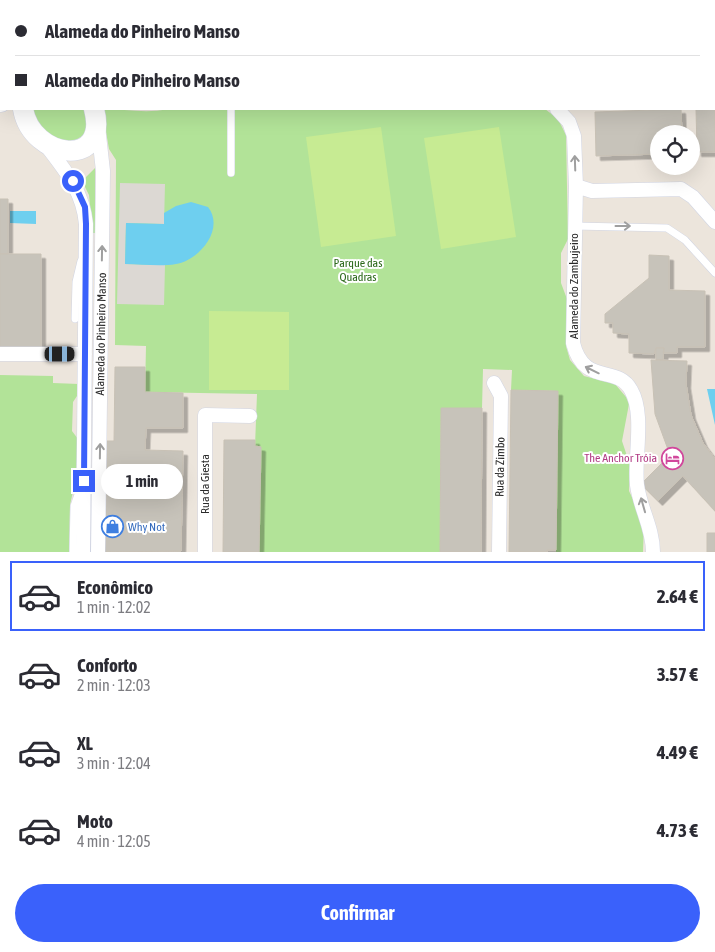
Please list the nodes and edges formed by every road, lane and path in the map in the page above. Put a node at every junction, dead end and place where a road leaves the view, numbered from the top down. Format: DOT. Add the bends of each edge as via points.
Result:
graph roads {
  1 [pos="231,110"];
  2 [pos="558,110"];
  3 [pos="21,112"];
  4 [pos="95,113"];
  5 [pos="43,142"];
  6 [pos="231,173"];
  7 [pos="576,186"];
  8 [pos="715,222"];
  9 [pos="574,226"];
  10 [pos="86,236"];
  11 [pos="715,273"];
  12 [pos="75,319"];
  13 [pos="0,354"];
  14 [pos="85,354"];
  15 [pos="494,383"];
  16 [pos="250,416"];
  17 [pos="84,481"];
  18 [pos="73,552"];
  19 [pos="83,552"];
  20 [pos="98,552"];
  21 [pos="204,552"];
  22 [pos="498,552"];
  23 [pos="653,552"];
  1 -- 6 [label="lane"];
  7 -- 2 [label="street, Alameda do Zambujeiro, one-way" via="574,136 569,122"];
  3 -- 5 [label="main road"];
  4 -- 5 [label="main road" via="94,136 88,145 73,152 61,151"];
  20 -- 4 [label="street, Alameda do Pinheiro Manso, one-way" via="103,171"];
  5 -- 10 [label="street, Alameda do Pinheiro Manso" via="80,192 85,207"];
  7 -- 8 [label="street" via="592,191 681,189"];
  7 -- 9 [label="street, Alameda do Zambujeiro"];
  9 -- 11 [label="lane, one-way" via="667,228 685,240"];
  23 -- 9 [label="street, Alameda do Zambujeiro, one-way" via="653,540 637,486 636,402 631,388 620,378 584,366 576,356 573,343"];
  10 -- 12 [label="lane" via="76,282"];
  10 -- 14 [label="street, Alameda do Pinheiro Manso"];
  13 -- 14 [label="street"];
  14 -- 17 [label="street, Alameda do Pinheiro Manso"];
  15 -- 22 [label="street, Rua da Zimbo" via="501,396"];
  16 -- 21 [label="street, Rua da Giesta" via="205,415"];
  17 -- 18 [label="lane" via="74,506"];
  17 -- 19 [label="street, Alameda do Pinheiro Manso"];
}
